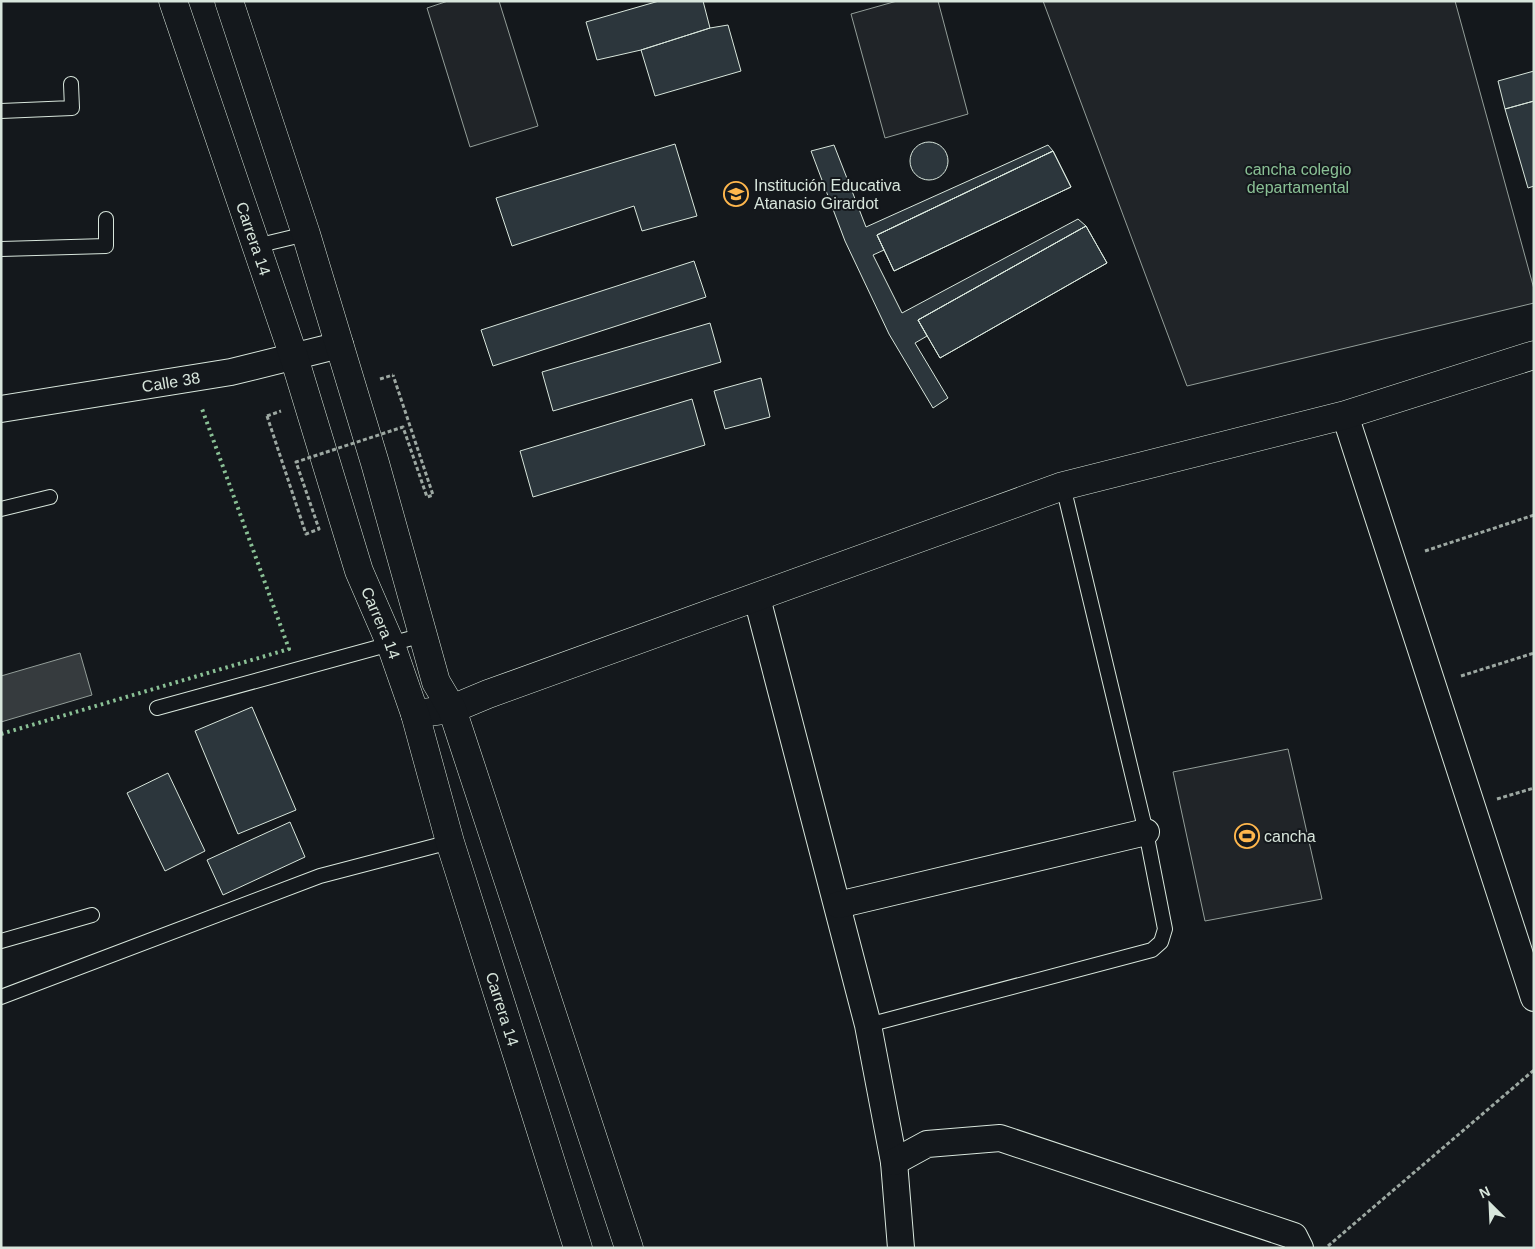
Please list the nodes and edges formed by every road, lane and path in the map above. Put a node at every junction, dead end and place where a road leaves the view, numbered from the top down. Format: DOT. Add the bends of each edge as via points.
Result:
graph roads {
  1 [pos="174,1"];
  2 [pos="229,1"];
  3 [pos="71,84"];
  4 [pos="1,111"];
  5 [pos="106,219"];
  6 [pos="306,234"];
  7 [pos="256,246"];
  8 [pos="1,249"];
  9 [pos="340,345"];
  10 [pos="1534,354"];
  11 [pos="294,357"];
  12 [pos="393,375"];
  13 [pos="1,409"];
  14 [pos="1345,415"];
  15 [pos="267,416"];
  16 [pos="1063,486"];
  17 [pos="50,497"];
  18 [pos="1,509"];
  19 [pos="1534,515"];
  20 [pos="1425,551"];
  21 [pos="757,598"];
  22 [pos="423,636"];
  23 [pos="391,644"];
  24 [pos="1534,652"];
  25 [pos="1461,676"];
  26 [pos="157,708"];
  27 [pos="452,709"];
  28 [pos="416,714"];
  29 [pos="1534,788"];
  30 [pos="1497,800"];
  31 [pos="1146,832"];
  32 [pos="450,842"];
  33 [pos="838,905"];
  34 [pos="92,915"];
  35 [pos="1,941"];
  36 [pos="1,997"];
  37 [pos="1534,998"];
  38 [pos="868,1025"];
  39 [pos="1534,1070"];
  40 [pos="894,1162"];
  41 [pos="578,1248"];
  42 [pos="629,1248"];
  43 [pos="901,1248"];
  44 [pos="1300,1248"];
  45 [pos="1326,1248"];
  1 -- 7 [label="main road, Carrera 14"];
  2 -- 6 [label="main road, Carrera 14"];
  3 -- 4 [label="lane" via="72,108"];
  5 -- 8 [label="lane" via="106,246"];
  6 -- 7 [label="lane"];
  6 -- 9 [label="main road, Carrera 14"];
  7 -- 11 [label="main road, Carrera 14"];
  9 -- 11 [label="street, Calle 38"];
  9 -- 22 [label="main road, Carrera 14"];
  10 -- 14 [label="main road"];
  11 -- 13 [label="street, Calle 38" via="231,372"];
  11 -- 23 [label="main road, Carrera 14" via="359,570"];
  12 -- 15 [label="path, bridge" via="433,495 427,497 403,427 296,462 319,530 306,534"];
  14 -- 16 [label="main road"];
  14 -- 37 [label="street"];
  16 -- 21 [label="main road"];
  16 -- 31 [label="lane"];
  17 -- 18 [label="lane"];
  19 -- 20 [label="path"];
  21 -- 27 [label="main road"];
  21 -- 33 [label="street"];
  22 -- 23 [label="lane"];
  22 -- 27 [label="main road, Carrera 14" via="436,682"];
  23 -- 26 [label="lane"];
  23 -- 28 [label="main road, Carrera 14"];
  24 -- 25 [label="path"];
  27 -- 28 [label="main road"];
  27 -- 42 [label="main road, Carrera 14"];
  28 -- 32 [label="main road, Carrera 14"];
  29 -- 30 [label="path"];
  31 -- 33 [label="street"];
  31 -- 38 [label="lane" via="1165,930 1161,942 1152,950"];
  32 -- 36 [label="lane" via="320,876"];
  32 -- 41 [label="main road, Carrera 14"];
  33 -- 38 [label="street"];
  34 -- 35 [label="lane"];
  38 -- 40 [label="street"];
  39 -- 45 [label="path"];
  40 -- 43 [label="street"];
  40 -- 44 [label="street" via="927,1144 1000,1138 1294,1236"];
}
